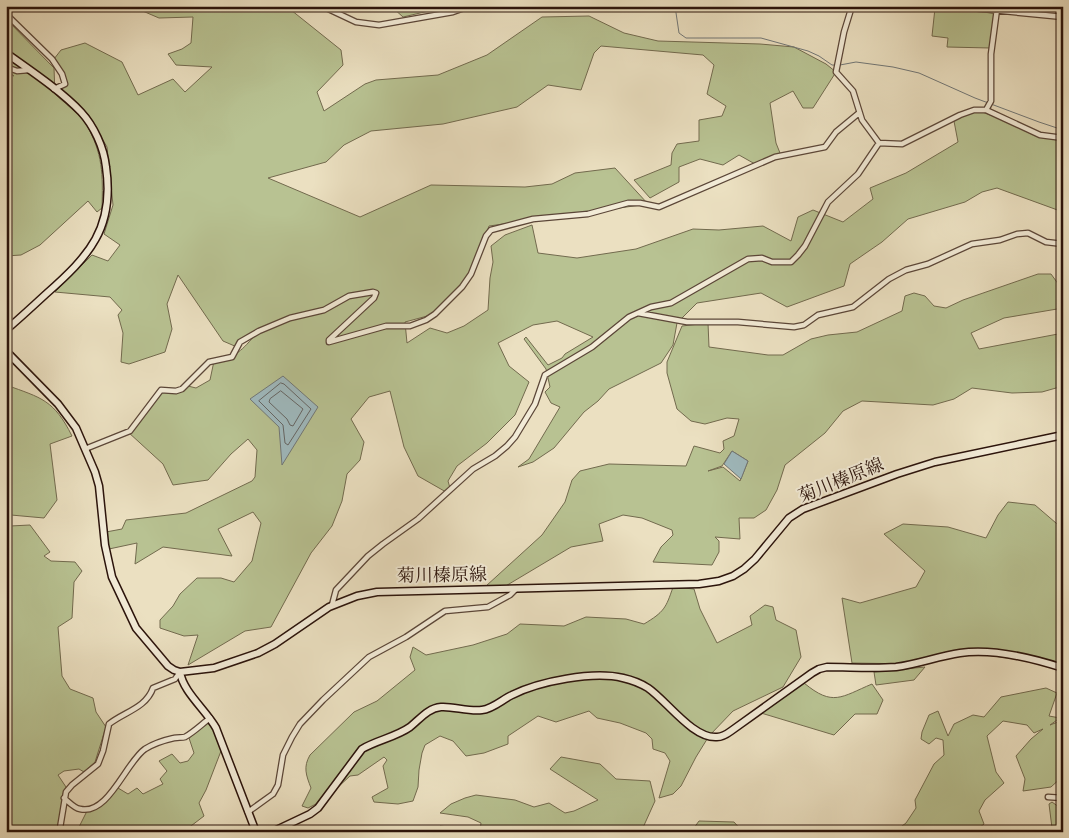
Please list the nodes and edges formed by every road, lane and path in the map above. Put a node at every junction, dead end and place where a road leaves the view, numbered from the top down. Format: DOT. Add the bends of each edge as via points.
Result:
graph roads {
  1 [pos="322,6"];
  2 [pos="470,6"];
  3 [pos="852,6"];
  4 [pos="951,6"];
  5 [pos="997,10"];
  6 [pos="6,14"];
  7 [pos="1063,17"];
  8 [pos="6,53"];
  9 [pos="6,67"];
  10 [pos="29,70"];
  11 [pos="54,89"];
  12 [pos="987,108"];
  13 [pos="858,113"];
  14 [pos="1063,138"];
  15 [pos="879,143"];
  16 [pos="1063,244"];
  17 [pos="638,312"];
  18 [pos="6,330"];
  19 [pos="6,351"];
  20 [pos="1063,434"];
  21 [pos="85,449"];
  22 [pos="516,589"];
  23 [pos="332,605"];
  24 [pos="1063,668"];
  25 [pos="180,672"];
  26 [pos="210,717"];
  27 [pos="1048,797"];
  28 [pos="64,798"];
  29 [pos="1063,798"];
  30 [pos="248,812"];
  31 [pos="58,832"];
  32 [pos="256,832"];
  33 [pos="272,832"];
  1 -- 2 [label="street" via="356,22 379,25"];
  3 -- 13 [label="street" via="836,72 853,91"];
  4 -- 5 [label="street"];
  5 -- 7 [label="street"];
  5 -- 12 [label="street" via="991,54 991,101"];
  6 -- 11 [label="street" via="58,66 65,84"];
  8 -- 10 [label="street"];
  9 -- 10 [label="street" via="17,71"];
  10 -- 11 [label="street"];
  11 -- 18 [label="street" via="83,114 98,141 106,162 106,211 94,243 78,265"];
  12 -- 14 [label="street" via="1040,134"];
  12 -- 15 [label="street" via="960,115 902,144"];
  13 -- 15 [label="street"];
  13 -- 21 [label="street" via="836,132 825,147 775,157 659,207 628,203 588,214 533,219 491,230 462,287 426,320 410,326 386,326 329,342 376,293 348,296 324,310 290,318 248,336 240,342 232,358 209,362 182,389 161,390 130,430"];
  15 -- 17 [label="street" via="858,174 828,202 805,246 791,262 748,259 671,303"];
  16 -- 17 [label="street" via="1046,242 1028,233 972,244 906,270 853,307 818,315 804,325 794,327 687,322"];
  17 -- 23 [label="street" via="592,347 545,375 536,404 507,446 473,469 418,519 368,556 336,590"];
  19 -- 21 [label="street" via="69,417"];
  20 -- 22 [label="street, 菊川榛原線" via="935,462 803,509 789,518 744,569 720,581"];
  21 -- 25 [label="street" via="99,486 112,577 136,628 168,666"];
  22 -- 23 [label="street, 菊川榛原線" via="377,592"];
  22 -- 30 [label="street" via="488,607 445,611 369,657 300,724 283,755 278,785 272,794"];
  23 -- 25 [label="street, 菊川榛原線" via="258,654 214,668"];
  24 -- 33 [label="street" via="1000,653 961,652 894,667 827,667 818,669 731,731 716,737 697,730 634,681 621,677 598,677 547,682 511,695 483,710 443,706 429,710 409,728 362,750 318,808"];
  25 -- 26 [label="street" via="181,682"];
  25 -- 28 [label="street" via="174,679 153,688 145,703 109,724 98,764 72,785"];
  26 -- 28 [label="street" via="184,737 146,748 97,807 80,809"];
  26 -- 30 [label="street"];
  27 -- 29 [label="street"];
  28 -- 31 [label="street"];
  30 -- 32 [label="street"];
}
